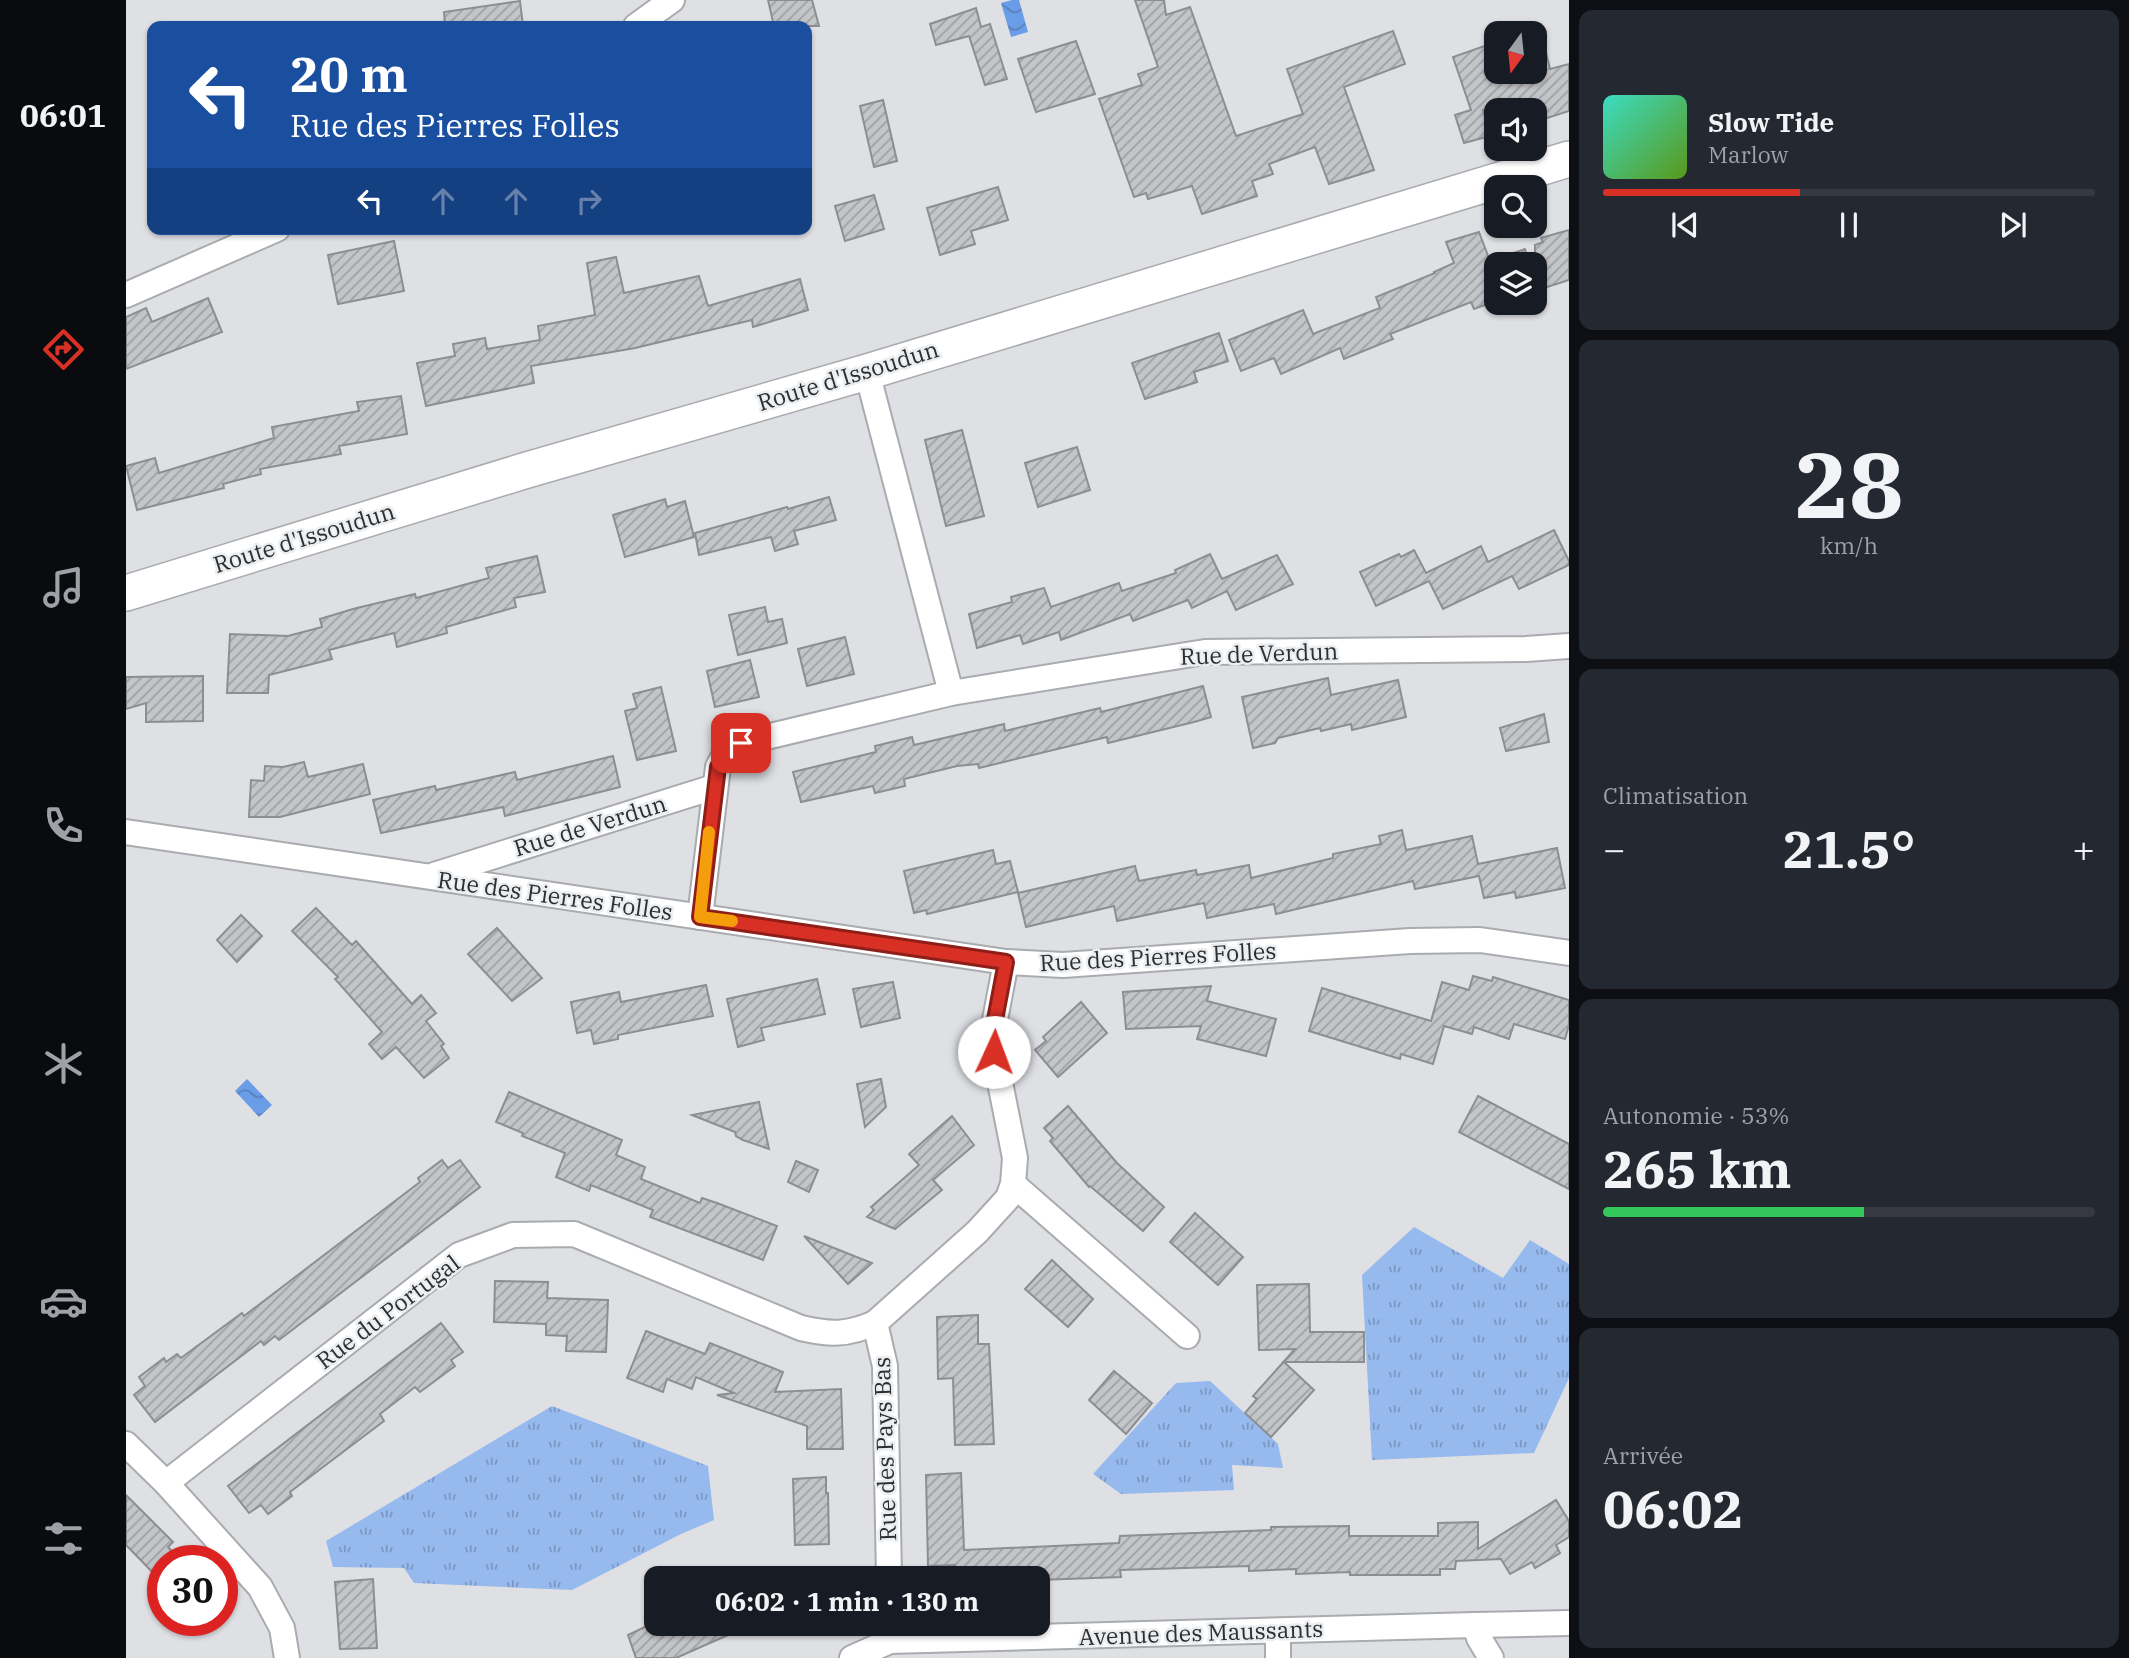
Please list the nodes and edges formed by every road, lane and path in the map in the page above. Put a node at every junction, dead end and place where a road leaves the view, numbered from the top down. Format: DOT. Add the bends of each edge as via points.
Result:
graph roads {
  1 [pos="672,0"];
  2 [pos="643,21"];
  3 [pos="1569,159"];
  4 [pos="263,235"];
  5 [pos="126,295"];
  6 [pos="867,372"];
  7 [pos="126,593"];
  8 [pos="1569,646"];
  9 [pos="951,693"];
  10 [pos="714,788"];
  11 [pos="126,832"];
  12 [pos="427,878"];
  13 [pos="700,917"];
  14 [pos="1569,953"];
  15 [pos="1006,962"];
  16 [pos="1013,1184"];
  17 [pos="875,1323"];
  18 [pos="1187,1336"];
  19 [pos="126,1444"];
  20 [pos="166,1483"];
  21 [pos="889,1566"];
  22 [pos="1569,1623"];
  23 [pos="1475,1625"];
  24 [pos="1278,1631"];
  25 [pos="1050,1632"];
  26 [pos="884,1636"];
  27 [pos="287,1658"];
  28 [pos="852,1658"];
  29 [pos="1279,1658"];
  30 [pos="1491,1658"];
  1 -- 2 [label="street"];
  3 -- 6 [label="main road, Route d'Issoudun"];
  4 -- 5 [label="street"];
  6 -- 7 [label="main road, Route d'Issoudun"];
  6 -- 9 [label="street"];
  8 -- 9 [label="street, Rue de Verdun" via="1205,652"];
  9 -- 10 [label="street, Rue de Verdun" via="736,744 722,757"];
  10 -- 12 [label="street, Rue de Verdun"];
  10 -- 13 [label="street, Rue de Verdun"];
  11 -- 12 [label="street, Rue des Pierres Folles"];
  12 -- 13 [label="street, Rue des Pierres Folles"];
  13 -- 15 [label="street, Rue des Pierres Folles"];
  14 -- 15 [label="street, Rue des Pierres Folles" via="1480,940 1410,941 1063,965"];
  15 -- 16 [label="street" via="994,1043 1015,1158"];
  16 -- 17 [label="street" via="1001,1207 977,1232"];
  16 -- 18 [label="street"];
  17 -- 20 [label="street, Rue du Portugal" via="843,1334 801,1328 574,1234 513,1235 459,1255"];
  17 -- 21 [label="street, Rue des Pays Bas" via="885,1366"];
  19 -- 20 [label="street"];
  20 -- 27 [label="street" via="260,1587 282,1628"];
  22 -- 23 [label="street, Avenue des Maussants"];
  23 -- 24 [label="street, Avenue des Maussants"];
  23 -- 30 [label="street"];
  24 -- 25 [label="street, Avenue des Maussants"];
  24 -- 29 [label="street"];
  26 -- 28 [label="street, Avenue des Maussants"];
}
